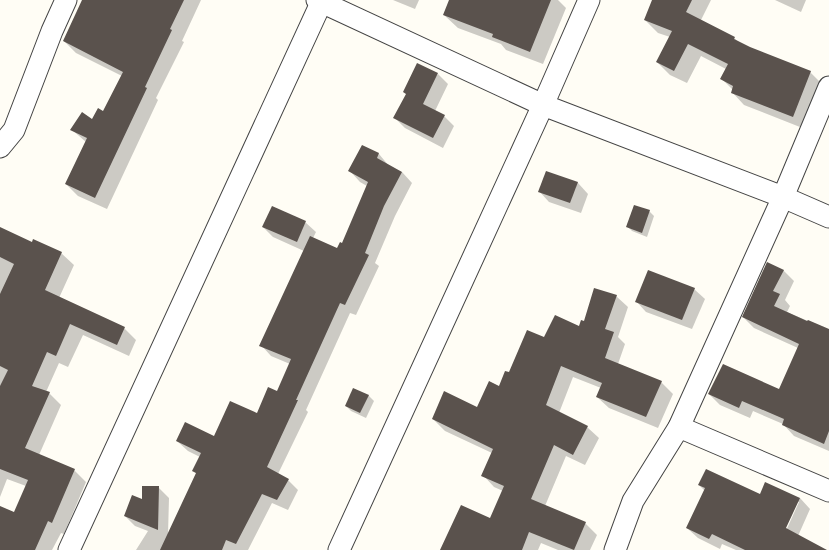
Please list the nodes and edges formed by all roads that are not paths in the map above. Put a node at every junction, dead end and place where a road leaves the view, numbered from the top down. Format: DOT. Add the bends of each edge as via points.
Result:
graph roads {
  1 [pos="66,0"];
  2 [pos="589,0"];
  3 [pos="319,1"];
  4 [pos="829,87"];
  5 [pos="543,105"];
  6 [pos="0,147"];
  7 [pos="783,197"];
  8 [pos="829,217"];
  9 [pos="679,427"];
  10 [pos="829,491"];
  11 [pos="69,550"];
  12 [pos="339,550"];
  13 [pos="614,550"];
  1 -- 6 [label="street" via="14,130"];
  2 -- 5 [label="street"];
  3 -- 5 [label="street"];
  3 -- 11 [label="street"];
  4 -- 7 [label="street"];
  5 -- 7 [label="street"];
  5 -- 12 [label="street"];
  7 -- 8 [label="street"];
  7 -- 9 [label="street"];
  9 -- 10 [label="street"];
  9 -- 13 [label="street" via="632,501"];
}
